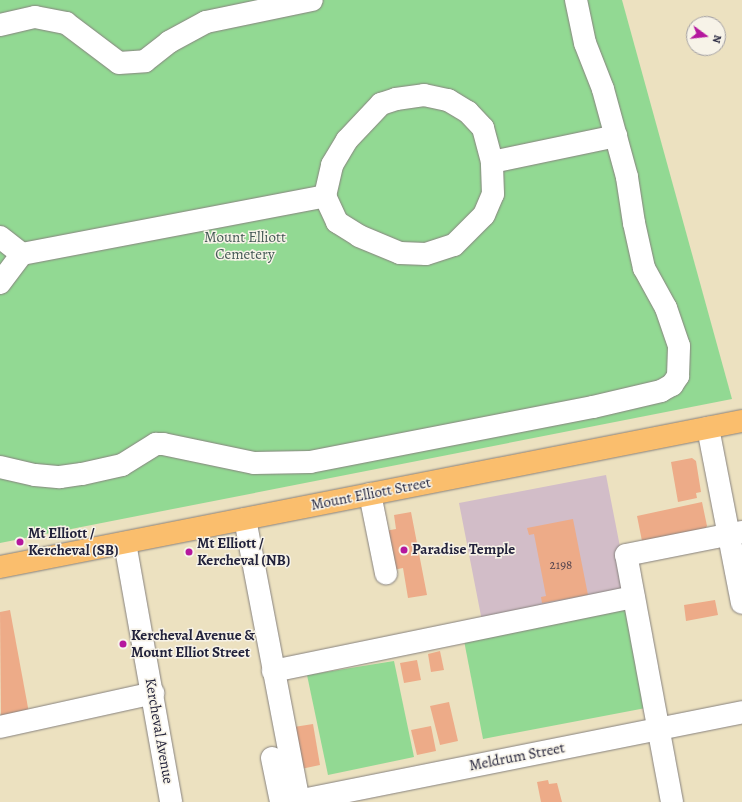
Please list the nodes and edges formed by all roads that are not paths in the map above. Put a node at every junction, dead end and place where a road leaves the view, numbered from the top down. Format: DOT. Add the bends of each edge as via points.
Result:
graph roads {
  1 [pos="312,0"];
  2 [pos="576,0"];
  3 [pos="0,25"];
  4 [pos="616,136"];
  5 [pos="492,162"];
  6 [pos="325,196"];
  7 [pos="0,237"];
  8 [pos="22,254"];
  9 [pos="0,283"];
  10 [pos="742,421"];
  11 [pos="708,428"];
  12 [pos="0,467"];
  13 [pos="370,494"];
  14 [pos="245,519"];
  15 [pos="735,534"];
  16 [pos="125,543"];
  17 [pos="0,567"];
  18 [pos="386,573"];
  19 [pos="633,597"];
  20 [pos="742,603"];
  21 [pos="273,671"];
  22 [pos="153,693"];
  23 [pos="742,712"];
  24 [pos="0,727"];
  25 [pos="658,729"];
  26 [pos="272,758"];
  27 [pos="171,802"];
  28 [pos="293,802"];
  29 [pos="672,802"];
  1 -- 3 [label="street" via="206,22 169,42 145,61 119,63 66,23 35,17"];
  2 -- 4 [label="street" via="585,43 603,89"];
  4 -- 5 [label="street"];
  4 -- 12 [label="street" via="627,176 644,268 666,308 679,346 678,376 672,385 661,392 310,462 254,463 156,444 122,465 82,474 60,477 36,475"];
  5 -- 6 [label="street" via="493,194 484,214 454,244 426,254 400,253 359,236 337,222"];
  5 -- 6 [label="street" via="483,128 468,112 448,100 424,94 396,98 381,104 347,140 332,165"];
  6 -- 8 [label="street"];
  7 -- 8 [label="street"];
  8 -- 9 [label="street"];
  10 -- 11 [label="main road, Mount Elliott Street"];
  11 -- 13 [label="main road, Mount Elliott Street"];
  11 -- 15 [label="street"];
  13 -- 14 [label="main road, Mount Elliott Street"];
  13 -- 18 [label="street"];
  14 -- 16 [label="main road, Mount Elliott Street"];
  14 -- 21 [label="street"];
  15 -- 19 [label="street" via="626,555"];
  15 -- 20 [label="street"];
  16 -- 17 [label="main road, Mount Elliott Street"];
  16 -- 22 [label="street, Kercheval Avenue"];
  19 -- 21 [label="street"];
  19 -- 25 [label="street"];
  21 -- 28 [label="street"];
  22 -- 24 [label="street"];
  22 -- 27 [label="street, Kercheval Avenue"];
  23 -- 25 [label="street, Meldrum Street"];
  25 -- 28 [label="street, Meldrum Street"];
  25 -- 29 [label="street"];
  26 -- 28 [label="street"];
}
